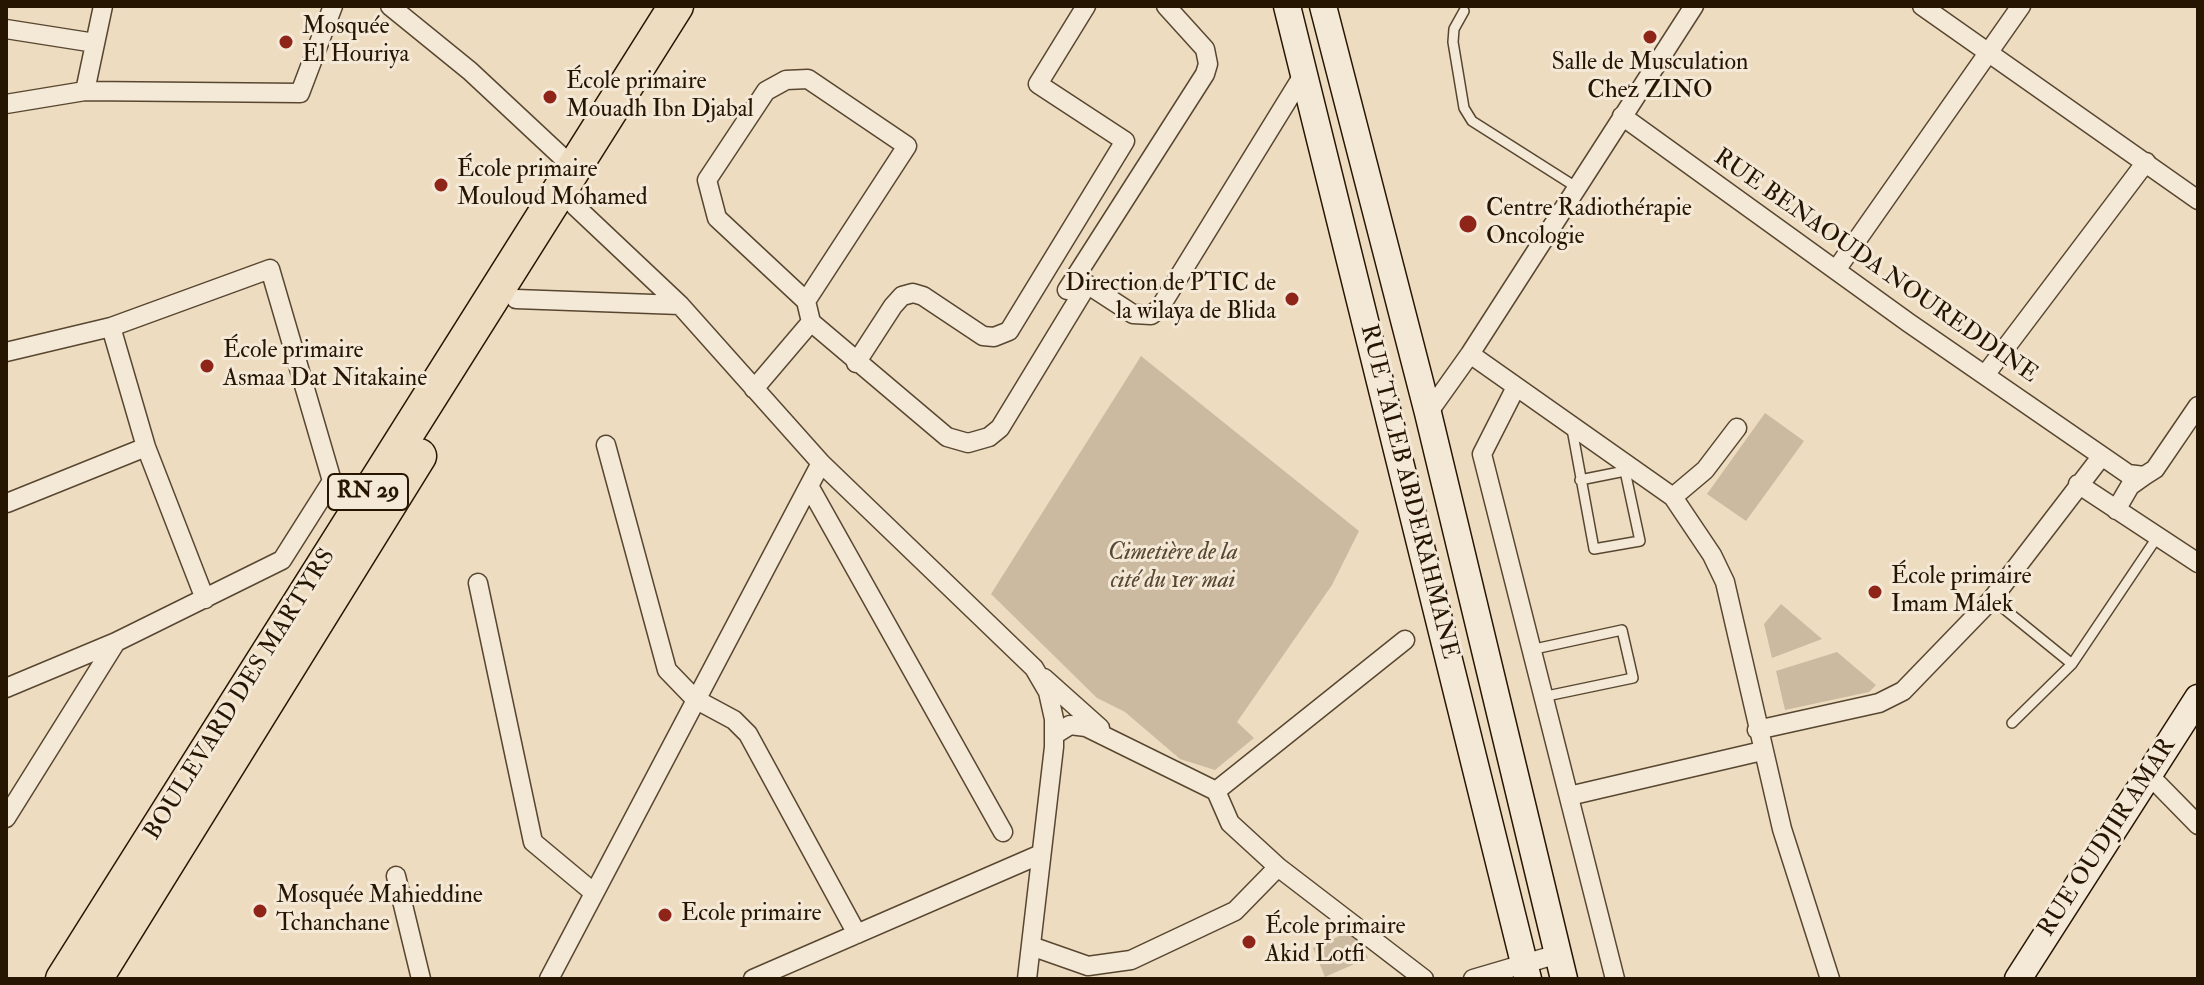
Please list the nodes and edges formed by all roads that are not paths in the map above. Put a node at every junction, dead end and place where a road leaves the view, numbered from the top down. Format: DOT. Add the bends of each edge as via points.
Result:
graph roads {
  1 [pos="103,6"];
  2 [pos="333,6"];
  3 [pos="377,6"];
  4 [pos="676,6"];
  5 [pos="701,6"];
  6 [pos="1086,6"];
  7 [pos="1166,6"];
  8 [pos="1287,6"];
  9 [pos="1323,6"];
  10 [pos="1694,6"];
  11 [pos="1922,6"];
  12 [pos="2021,6"];
  13 [pos="394,9"];
  14 [pos="1464,11"];
  15 [pos="6,29"];
  16 [pos="95,43"];
  17 [pos="1988,53"];
  18 [pos="1305,72"];
  19 [pos="85,91"];
  20 [pos="6,104"];
  21 [pos="1622,116"];
  22 [pos="2146,162"];
  23 [pos="575,169"];
  24 [pos="1576,187"];
  25 [pos="2198,200"];
  26 [pos="575,206"];
  27 [pos="1836,270"];
  28 [pos="1042,275"];
  29 [pos="1077,287"];
  30 [pos="516,299"];
  31 [pos="806,301"];
  32 [pos="680,305"];
  33 [pos="811,322"];
  34 [pos="111,327"];
  35 [pos="6,352"];
  36 [pos="1470,354"];
  37 [pos="856,363"];
  38 [pos="1985,375"];
  39 [pos="1516,387"];
  40 [pos="754,389"];
  41 [pos="2198,406"];
  42 [pos="1428,413"];
  43 [pos="1571,425"];
  44 [pos="1737,428"];
  45 [pos="606,445"];
  46 [pos="146,447"];
  47 [pos="2101,457"];
  48 [pos="821,463"];
  49 [pos="1630,470"];
  50 [pos="2144,476"];
  51 [pos="1580,480"];
  52 [pos="332,481"];
  53 [pos="2078,484"];
  54 [pos="809,486"];
  55 [pos="382,493"];
  56 [pos="1673,497"];
  57 [pos="7,503"];
  58 [pos="2116,510"];
  59 [pos="2158,536"];
  60 [pos="2198,563"];
  61 [pos="478,583"];
  62 [pos="205,599"];
  63 [pos="1992,599"];
  64 [pos="1405,640"];
  65 [pos="116,642"];
  66 [pos="1530,650"];
  67 [pos="2072,664"];
  68 [pos="1034,668"];
  69 [pos="6,688"];
  70 [pos="1542,697"];
  71 [pos="695,699"];
  72 [pos="2197,703"];
  73 [pos="2012,723"];
  74 [pos="1757,730"];
  75 [pos="1054,735"];
  76 [pos="1116,739"];
  77 [pos="1762,751"];
  78 [pos="2149,775"];
  79 [pos="1216,791"];
  80 [pos="1569,796"];
  81 [pos="6,818"];
  82 [pos="2198,825"];
  83 [pos="1003,832"];
  84 [pos="1041,854"];
  85 [pos="1278,867"];
  86 [pos="396,876"];
  87 [pos="593,892"];
  88 [pos="857,934"];
  89 [pos="1031,946"];
  90 [pos="1561,966"];
  91 [pos="1526,971"];
  92 [pos="63,979"];
  93 [pos="95,979"];
  94 [pos="421,979"];
  95 [pos="549,979"];
  96 [pos="753,979"];
  97 [pos="1027,979"];
  98 [pos="1424,979"];
  99 [pos="1473,979"];
  100 [pos="1615,979"];
  101 [pos="1830,979"];
  102 [pos="2018,979"];
  1 -- 16 [label="street"];
  2 -- 19 [label="street" via="300,93"];
  3 -- 13 [label="street"];
  4 -- 23 [label="highway, BOULEVARD DES MARTYRS / RN 29"];
  5 -- 26 [label="highway, BOULEVARD DES MARTYRS / RN 29"];
  6 -- 28 [label="street" via="1038,84 1125,141"];
  7 -- 29 [label="street" via="1205,49 1205,74"];
  8 -- 18 [label="main road, RUE TALEB ABDERAHMANE"];
  9 -- 42 [label="main road, RUE TALEB ABDERAHMANE"];
  10 -- 21 [label="street"];
  11 -- 17 [label="street"];
  12 -- 17 [label="street"];
  13 -- 23 [label="street"];
  14 -- 24 [label="lane" via="1453,42 1464,108 1472,121"];
  15 -- 16 [label="street"];
  16 -- 19 [label="street"];
  17 -- 22 [label="street"];
  17 -- 27 [label="street"];
  18 -- 29 [label="street" via="1159,309 1151,315 1133,314"];
  18 -- 91 [label="main road, RUE TALEB ABDERAHMANE"];
  19 -- 20 [label="street"];
  21 -- 24 [label="street"];
  21 -- 27 [label="street, RUE BENAOUDA NOUREDDINE"];
  22 -- 25 [label="street"];
  22 -- 38 [label="street"];
  23 -- 55 [label="highway, BOULEVARD DES MARTYRS / RN 29"];
  24 -- 36 [label="street"];
  26 -- 30 [label="highway, BOULEVARD DES MARTYRS / RN 29"];
  26 -- 32 [label="street"];
  27 -- 38 [label="street, RUE BENAOUDA NOUREDDINE"];
  28 -- 29 [label="street"];
  28 -- 37 [label="street" via="1009,331 994,337 983,336 923,296 902,296"];
  29 -- 37 [label="street" via="1000,428 978,441 947,437"];
  30 -- 32 [label="street"];
  30 -- 55 [label="highway, BOULEVARD DES MARTYRS / RN 29"];
  31 -- 31 [label="street" via="907,146 808,79 786,80 766,91 707,180 717,218"];
  31 -- 33 [label="street"];
  32 -- 40 [label="street"];
  33 -- 37 [label="street"];
  33 -- 40 [label="street"];
  34 -- 35 [label="street"];
  34 -- 46 [label="street"];
  34 -- 52 [label="street" via="270,269"];
  36 -- 39 [label="street"];
  36 -- 42 [label="street"];
  38 -- 47 [label="street, RUE BENAOUDA NOUREDDINE"];
  39 -- 43 [label="street"];
  39 -- 66 [label="street" via="1482,454"];
  40 -- 48 [label="street"];
  41 -- 50 [label="street" via="2171,449"];
  42 -- 90 [label="main road, RUE TALEB ABDERAHMANE"];
  43 -- 49 [label="street"];
  43 -- 51 [label="lane"];
  44 -- 56 [label="street" via="1705,470"];
  45 -- 71 [label="street" via="667,670"];
  46 -- 57 [label="street"];
  46 -- 62 [label="street"];
  47 -- 50 [label="street, RUE BENAOUDA NOUREDDINE" via="2128,474"];
  47 -- 53 [label="street"];
  48 -- 54 [label="street"];
  48 -- 68 [label="street"];
  49 -- 51 [label="lane"];
  49 -- 51 [label="lane" via="1640,541 1594,549"];
  49 -- 56 [label="street"];
  50 -- 58 [label="street" via="2130,486"];
  52 -- 55 [label="street"];
  52 -- 62 [label="street" via="282,560"];
  53 -- 58 [label="street"];
  53 -- 63 [label="street"];
  54 -- 71 [label="street"];
  54 -- 83 [label="street"];
  55 -- 92 [label="highway, BOULEVARD DES MARTYRS / RN 29"];
  55 -- 93 [label="highway, BOULEVARD DES MARTYRS / RN 29"];
  56 -- 74 [label="street" via="1725,582"];
  58 -- 59 [label="street"];
  59 -- 60 [label="street"];
  59 -- 67 [label="lane"];
  61 -- 87 [label="street" via="533,842"];
  62 -- 65 [label="street"];
  63 -- 67 [label="lane"];
  63 -- 74 [label="street" via="1903,691 1879,703"];
  64 -- 79 [label="street"];
  65 -- 69 [label="street"];
  65 -- 81 [label="street"];
  66 -- 70 [label="street"];
  66 -- 70 [label="lane" via="1622,630 1633,678"];
  67 -- 73 [label="lane"];
  68 -- 75 [label="street" via="1048,692"];
  68 -- 76 [label="street"];
  70 -- 80 [label="street"];
  71 -- 87 [label="street"];
  71 -- 88 [label="street" via="748,734"];
  72 -- 78 [label="main road, RUE OUDJIR AMAR"];
  74 -- 77 [label="street"];
  75 -- 76 [label="street" via="1070,725"];
  75 -- 84 [label="street"];
  76 -- 79 [label="street"];
  77 -- 80 [label="street"];
  77 -- 101 [label="street"];
  78 -- 82 [label="street"];
  78 -- 102 [label="main road, RUE OUDJIR AMAR"];
  79 -- 85 [label="street" via="1230,823"];
  80 -- 100 [label="street"];
  84 -- 88 [label="street"];
  84 -- 89 [label="street"];
  85 -- 89 [label="street" via="1235,911 1131,960 1088,966"];
  85 -- 98 [label="street"];
  86 -- 94 [label="street"];
  87 -- 95 [label="street"];
  88 -- 96 [label="street"];
  89 -- 97 [label="street"];
  90 -- 91 [label="street"];
  91 -- 99 [label="street"];
}
